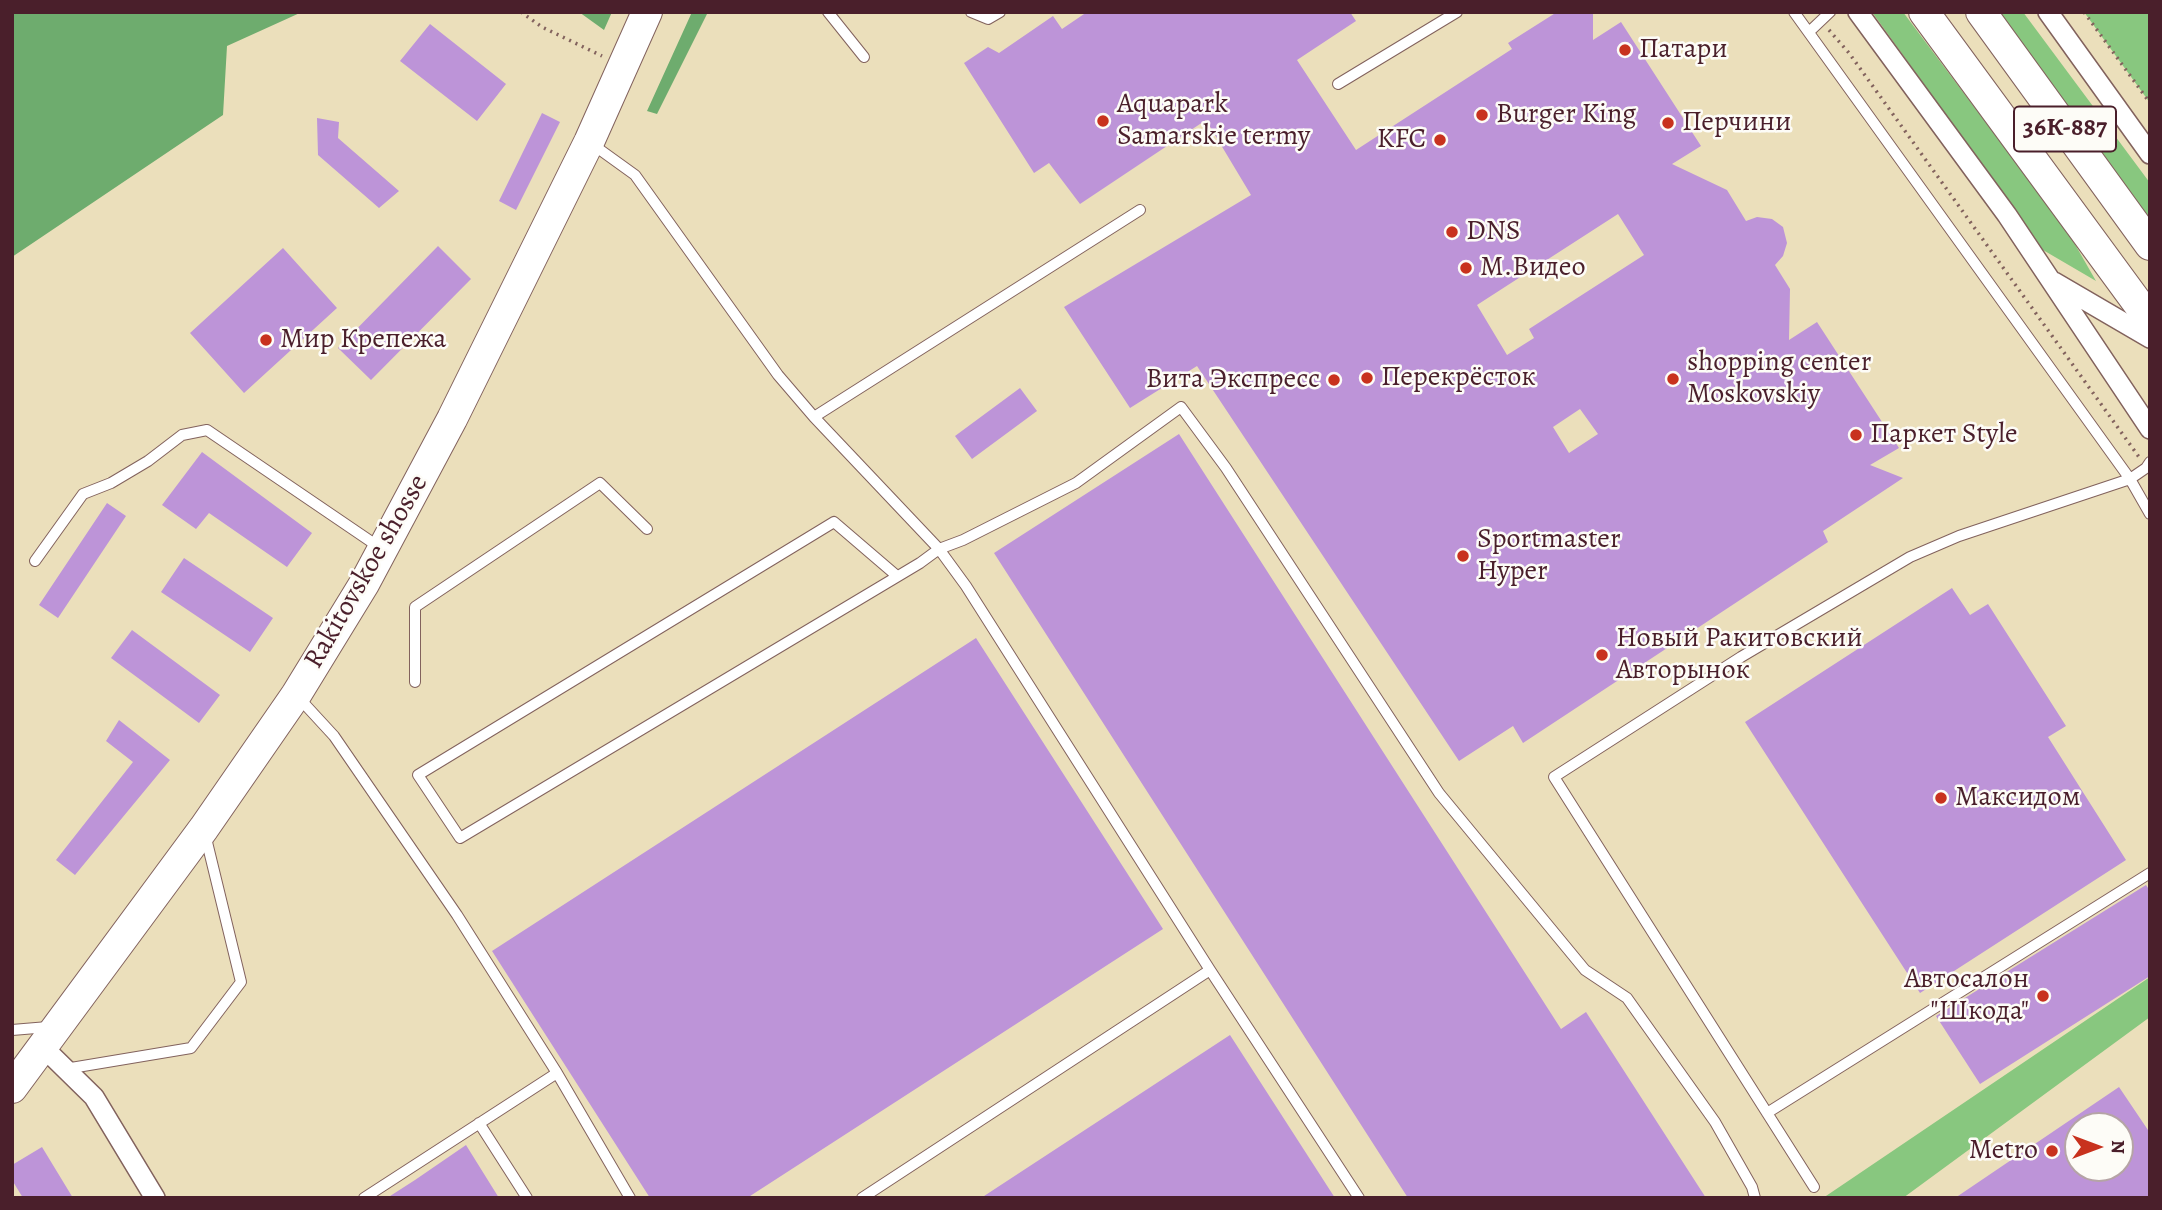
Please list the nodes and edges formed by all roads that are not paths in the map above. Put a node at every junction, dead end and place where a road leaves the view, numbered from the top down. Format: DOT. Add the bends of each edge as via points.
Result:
graph roads {
  1 [pos="647,12"];
  2 [pos="828,12"];
  3 [pos="971,12"];
  4 [pos="1000,12"];
  5 [pos="1457,12"];
  6 [pos="1794,12"];
  7 [pos="1830,12"];
  8 [pos="1858,12"];
  9 [pos="1924,12"];
  10 [pos="1981,12"];
  11 [pos="2048,12"];
  12 [pos="1809,32"];
  13 [pos="864,57"];
  14 [pos="1338,84"];
  15 [pos="589,142"];
  16 [pos="2150,154"];
  17 [pos="1140,210"];
  18 [pos="2150,246"];
  19 [pos="2050,280"];
  20 [pos="2150,320"];
  21 [pos="2150,338"];
  22 [pos="814,418"];
  23 [pos="2150,429"];
  24 [pos="2148,466"];
  25 [pos="2130,479"];
  26 [pos="2150,514"];
  27 [pos="646,529"];
  28 [pos="939,549"];
  29 [pos="382,550"];
  30 [pos="35,561"];
  31 [pos="897,576"];
  32 [pos="415,682"];
  33 [pos="296,695"];
  34 [pos="204,828"];
  35 [pos="2150,873"];
  36 [pos="1210,970"];
  37 [pos="12,1030"];
  38 [pos="51,1037"];
  39 [pos="64,1069"];
  40 [pos="557,1073"];
  41 [pos="12,1088"];
  42 [pos="1767,1113"];
  43 [pos="479,1124"];
  44 [pos="1814,1187"];
  45 [pos="155,1198"];
  46 [pos="364,1198"];
  47 [pos="527,1198"];
  48 [pos="630,1198"];
  49 [pos="862,1198"];
  50 [pos="1359,1198"];
  51 [pos="1755,1198"];
  1 -- 15 [label="main road, Rakitovskoe shosse"];
  2 -- 13 [label="lane"];
  3 -- 4 [label="lane" via="988,19"];
  5 -- 14 [label="lane"];
  6 -- 12 [label="lane"];
  7 -- 12 [label="lane"];
  8 -- 19 [label="street"];
  9 -- 20 [label="main road, 36К-887"];
  10 -- 18 [label="main road, 36К-887"];
  11 -- 16 [label="street"];
  12 -- 25 [label="lane"];
  15 -- 22 [label="lane" via="635,175"];
  15 -- 29 [label="main road, Rakitovskoe shosse"];
  17 -- 22 [label="lane"];
  19 -- 21 [label="street"];
  19 -- 23 [label="street"];
  22 -- 28 [label="lane"];
  24 -- 25 [label="lane"];
  25 -- 26 [label="lane"];
  25 -- 42 [label="lane" via="1910,557 1554,776"];
  27 -- 32 [label="lane" via="600,483 415,607"];
  28 -- 31 [label="lane"];
  28 -- 36 [label="lane"];
  28 -- 51 [label="lane" via="1076,483 1181,407 1226,468 1439,793 1585,970 1627,998 1715,1122"];
  29 -- 30 [label="lane" via="207,430 182,435 148,461 83,495"];
  29 -- 33 [label="main road, Rakitovskoe shosse"];
  31 -- 31 [label="lane" via="460,838 418,775 834,522"];
  33 -- 34 [label="main road, Rakitovskoe shosse"];
  33 -- 40 [label="lane" via="334,736 457,915"];
  34 -- 38 [label="main road, Rakitovskoe shosse"];
  34 -- 39 [label="lane" via="241,982 191,1048"];
  35 -- 42 [label="lane"];
  36 -- 49 [label="lane"];
  36 -- 50 [label="lane"];
  37 -- 38 [label="lane"];
  38 -- 39 [label="street"];
  38 -- 41 [label="main road, Rakitovskoe shosse"];
  39 -- 45 [label="street" via="94,1097"];
  40 -- 43 [label="lane"];
  40 -- 48 [label="lane"];
  42 -- 44 [label="lane"];
  43 -- 46 [label="lane"];
  43 -- 47 [label="lane"];
}
